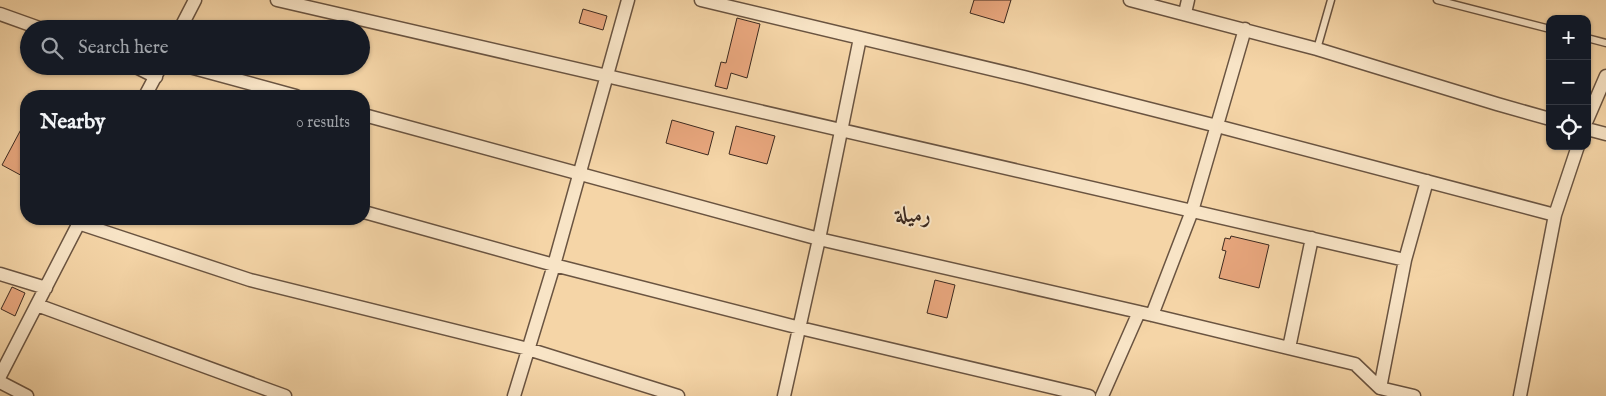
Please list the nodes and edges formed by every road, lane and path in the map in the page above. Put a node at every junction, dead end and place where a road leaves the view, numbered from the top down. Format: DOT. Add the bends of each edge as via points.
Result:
graph roads {
  1 [pos="195,0"];
  2 [pos="277,0"];
  3 [pos="628,0"];
  4 [pos="701,0"];
  5 [pos="1130,0"];
  6 [pos="1188,0"];
  7 [pos="1331,0"];
  8 [pos="1436,0"];
  9 [pos="0,14"];
  10 [pos="1184,14"];
  11 [pos="185,20"];
  12 [pos="364,20"];
  13 [pos="20,21"];
  14 [pos="370,21"];
  15 [pos="1546,28"];
  16 [pos="1245,29"];
  17 [pos="860,38"];
  18 [pos="1591,39"];
  19 [pos="1606,43"];
  20 [pos="1317,49"];
  21 [pos="156,75"];
  22 [pos="219,75"];
  23 [pos="607,76"];
  24 [pos="1606,76"];
  25 [pos="148,90"];
  26 [pos="274,90"];
  27 [pos="1591,111"];
  28 [pos="370,117"];
  29 [pos="1546,118"];
  30 [pos="1217,126"];
  31 [pos="842,130"];
  32 [pos="1591,130"];
  33 [pos="1606,134"];
  34 [pos="1577,150"];
  35 [pos="579,174"];
  36 [pos="1427,181"];
  37 [pos="1192,211"];
  38 [pos="370,214"];
  39 [pos="1556,215"];
  40 [pos="78,225"];
  41 [pos="92,225"];
  42 [pos="1312,238"];
  43 [pos="819,239"];
  44 [pos="1405,260"];
  45 [pos="554,265"];
  46 [pos="0,274"];
  47 [pos="46,288"];
  48 [pos="36,306"];
  49 [pos="1139,312"];
  50 [pos="1152,315"];
  51 [pos="800,328"];
  52 [pos="1289,348"];
  53 [pos="528,349"];
  54 [pos="1,375"];
  55 [pos="1380,388"];
  56 [pos="27,396"];
  57 [pos="285,396"];
  58 [pos="514,396"];
  59 [pos="678,396"];
  60 [pos="784,396"];
  61 [pos="1089,396"];
  62 [pos="1102,396"];
  63 [pos="1414,396"];
  64 [pos="1520,396"];
  1 -- 11 [label="street"];
  2 -- 12 [label="street"];
  3 -- 23 [label="street"];
  4 -- 17 [label="street"];
  5 -- 10 [label="street"];
  6 -- 10 [label="street"];
  7 -- 20 [label="lane"];
  8 -- 15 [label="lane"];
  9 -- 13 [label="street"];
  10 -- 16 [label="street"];
  14 -- 23 [label="street"];
  16 -- 20 [label="street"];
  16 -- 30 [label="street"];
  17 -- 30 [label="street"];
  17 -- 31 [label="street"];
  18 -- 19 [label="lane"];
  20 -- 29 [label="street"];
  21 -- 25 [label="street"];
  22 -- 26 [label="street"];
  23 -- 31 [label="street"];
  23 -- 35 [label="street"];
  24 -- 27 [label="street"];
  28 -- 35 [label="street"];
  30 -- 36 [label="street"];
  30 -- 37 [label="street"];
  31 -- 37 [label="street"];
  31 -- 43 [label="street"];
  32 -- 33 [label="street"];
  34 -- 39 [label="street"];
  35 -- 43 [label="street"];
  35 -- 45 [label="street"];
  36 -- 39 [label="street"];
  36 -- 44 [label="street"];
  37 -- 42 [label="street"];
  37 -- 50 [label="street"];
  38 -- 45 [label="street"];
  39 -- 64 [label="street"];
  40 -- 47 [label="street"];
  41 -- 53 [label="street" via="250,280"];
  42 -- 44 [label="street"];
  42 -- 52 [label="street"];
  43 -- 49 [label="street"];
  43 -- 51 [label="street"];
  44 -- 55 [label="street"];
  45 -- 51 [label="street"];
  45 -- 53 [label="street"];
  46 -- 47 [label="street"];
  47 -- 48 [label="street"];
  48 -- 54 [label="street"];
  48 -- 57 [label="street"];
  49 -- 50 [label="street"];
  49 -- 62 [label="street"];
  50 -- 52 [label="street"];
  51 -- 60 [label="street"];
  51 -- 61 [label="street"];
  52 -- 55 [label="street" via="1355,364"];
  53 -- 58 [label="street"];
  53 -- 59 [label="street"];
  54 -- 56 [label="street"];
  55 -- 63 [label="street"];
}
